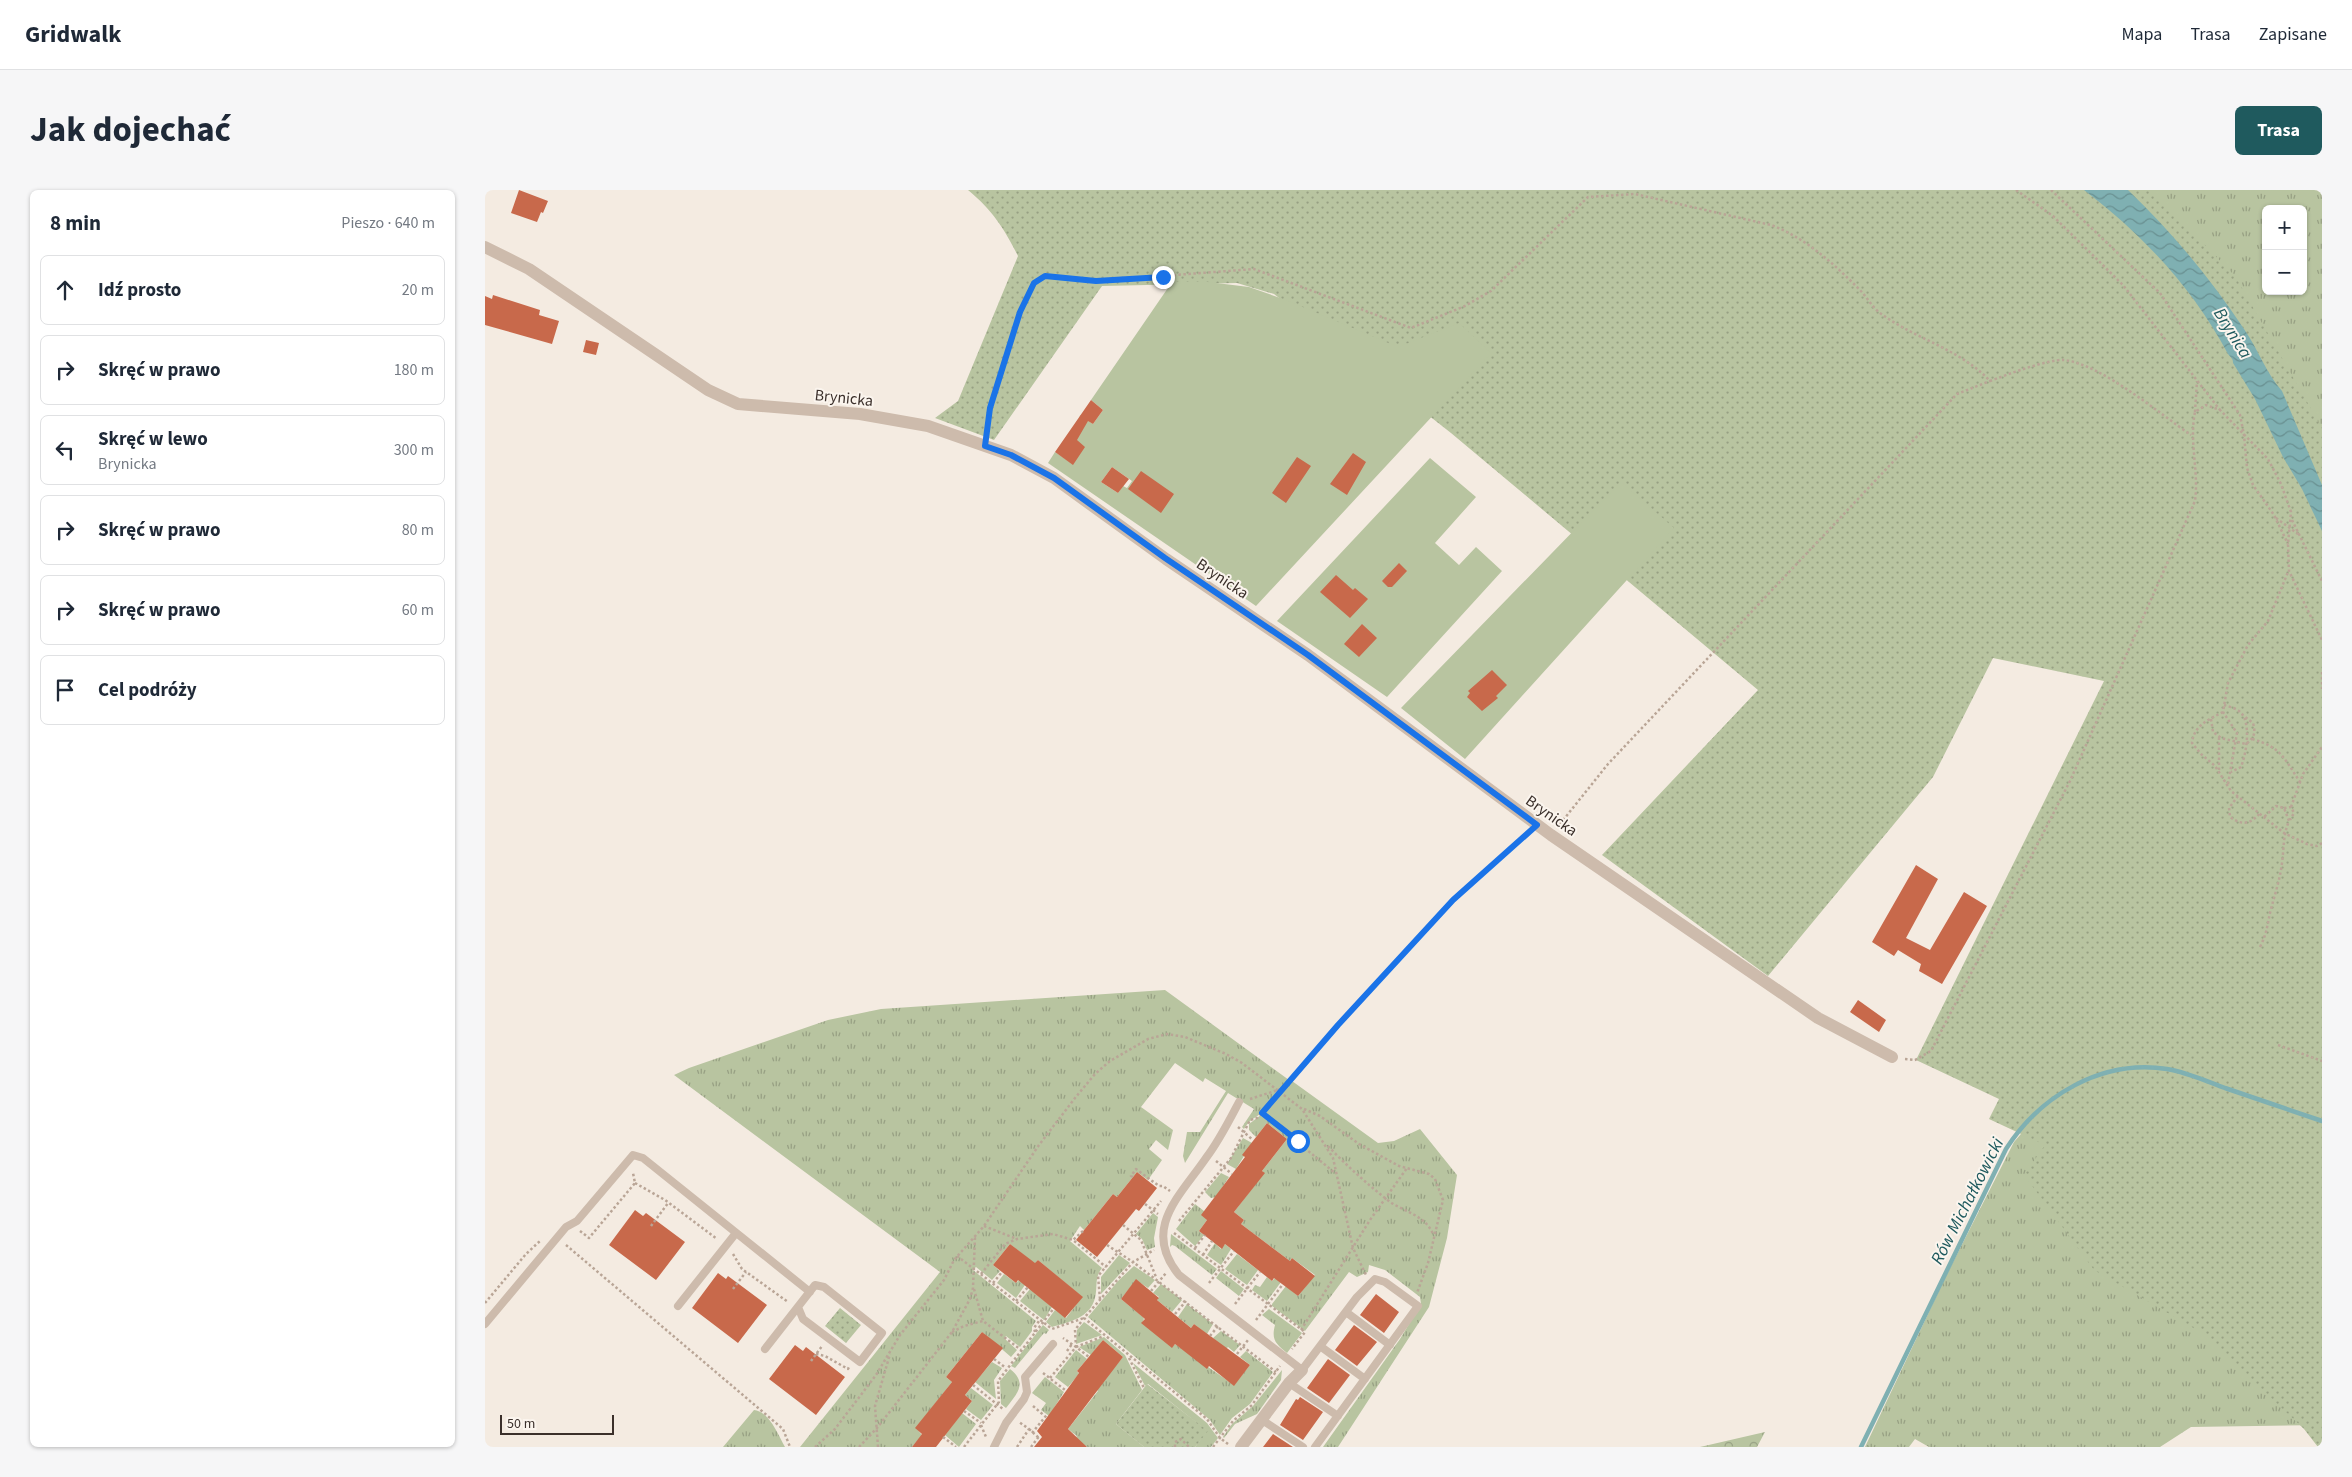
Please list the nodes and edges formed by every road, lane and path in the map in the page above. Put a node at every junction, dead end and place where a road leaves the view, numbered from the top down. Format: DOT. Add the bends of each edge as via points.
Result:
graph roads {
  1 [pos="2016,190"];
  2 [pos="2051,190"];
  3 [pos="485,247"];
  4 [pos="1990,380"];
  5 [pos="2197,381"];
  6 [pos="2220,410"];
  7 [pos="2195,412"];
  8 [pos="2191,435"];
  9 [pos="2245,435"];
  10 [pos="985,446"];
  11 [pos="2275,517"];
  12 [pos="2291,519"];
  13 [pos="2291,529"];
  14 [pos="2299,535"];
  15 [pos="2288,544"];
  16 [pos="2289,571"];
  17 [pos="2322,581"];
  18 [pos="2322,640"];
  19 [pos="2322,672"];
  20 [pos="2322,690"];
  21 [pos="2224,706"];
  22 [pos="2223,712"];
  23 [pos="2243,716"];
  24 [pos="2211,718"];
  25 [pos="2219,736"];
  26 [pos="2252,740"];
  27 [pos="2236,743"];
  28 [pos="2246,744"];
  29 [pos="2322,746"];
  30 [pos="2219,771"];
  31 [pos="2231,772"];
  32 [pos="2300,782"];
  33 [pos="2228,784"];
  34 [pos="2238,796"];
  35 [pos="2291,807"];
  36 [pos="2285,808"];
  37 [pos="2260,813"];
  38 [pos="2264,817"];
  39 [pos="2289,821"];
  40 [pos="1537,825"];
  41 [pos="2284,833"];
  42 [pos="1551,835"];
  43 [pos="2322,843"];
  44 [pos="2260,946"];
  45 [pos="2278,1045"];
  46 [pos="1892,1057"];
  47 [pos="2322,1061"];
  48 [pos="1282,1090"];
  49 [pos="1239,1102"];
  50 [pos="1302,1109"];
  51 [pos="1262,1113"];
  52 [pos="1245,1133"];
  53 [pos="1253,1140"];
  54 [pos="1323,1142"];
  55 [pos="643,1158"];
  56 [pos="1223,1167"];
  57 [pos="1407,1168"];
  58 [pos="1232,1174"];
  59 [pos="1336,1174"];
  60 [pos="1133,1177"];
  61 [pos="635,1183"];
  62 [pos="1175,1186"];
  63 [pos="1170,1191"];
  64 [pos="1386,1199"];
  65 [pos="668,1203"];
  66 [pos="1145,1204"];
  67 [pos="1155,1212"];
  68 [pos="1123,1225"];
  69 [pos="651,1226"];
  70 [pos="984,1226"];
  71 [pos="1083,1231"];
  72 [pos="1171,1231"];
  73 [pos="572,1232"];
  74 [pos="736,1233"];
  75 [pos="1162,1233"];
  76 [pos="1134,1234"];
  77 [pos="1433,1234"];
  78 [pos="1205,1236"];
  79 [pos="975,1237"];
  80 [pos="568,1238"];
  81 [pos="742,1239"];
  82 [pos="1017,1239"];
  83 [pos="1073,1240"];
  84 [pos="560,1241"];
  85 [pos="1212,1241"];
  86 [pos="1107,1245"];
  87 [pos="1195,1248"];
  88 [pos="1353,1248"];
  89 [pos="1155,1249"];
  90 [pos="1234,1251"];
  91 [pos="1118,1252"];
  92 [pos="1146,1254"];
  93 [pos="1203,1255"];
  94 [pos="957,1256"];
  95 [pos="1133,1262"];
  96 [pos="1106,1267"];
  97 [pos="973,1268"];
  98 [pos="1220,1268"];
  99 [pos="746,1272"];
  100 [pos="1002,1272"];
  101 [pos="1260,1272"];
  102 [pos="981,1274"];
  103 [pos="1215,1276"];
  104 [pos="1159,1279"];
  105 [pos="1372,1281"];
  106 [pos="993,1283"];
  107 [pos="1283,1284"];
  108 [pos="1027,1287"];
  109 [pos="973,1288"];
  110 [pos="1247,1288"];
  111 [pos="733,1289"];
  112 [pos="1151,1291"];
  113 [pos="810,1292"];
  114 [pos="1242,1295"];
  115 [pos="1100,1299"];
  116 [pos="1187,1300"];
  117 [pos="789,1302"];
  118 [pos="1016,1302"];
  119 [pos="1415,1302"];
  120 [pos="485,1303"];
  121 [pos="1268,1304"];
  122 [pos="678,1306"];
  123 [pos="798,1307"];
  124 [pos="1054,1308"];
  125 [pos="1262,1311"];
  126 [pos="1346,1312"];
  127 [pos="1175,1314"];
  128 [pos="1083,1320"];
  129 [pos="983,1322"];
  130 [pos="1041,1322"];
  131 [pos="485,1324"];
  132 [pos="1219,1325"];
  133 [pos="1052,1330"];
  134 [pos="1301,1330"];
  135 [pos="952,1332"];
  136 [pos="1105,1336"];
  137 [pos="1210,1336"];
  138 [pos="1053,1344"];
  139 [pos="1072,1344"];
  140 [pos="1244,1345"];
  141 [pos="1390,1345"];
  142 [pos="823,1346"];
  143 [pos="1320,1346"];
  144 [pos="1075,1347"];
  145 [pos="892,1348"];
  146 [pos="765,1349"];
  147 [pos="1021,1350"];
  148 [pos="1067,1351"];
  149 [pos="1237,1354"];
  150 [pos="1128,1355"];
  151 [pos="1089,1357"];
  152 [pos="994,1359"];
  153 [pos="1285,1359"];
  154 [pos="811,1361"];
  155 [pos="1035,1366"];
  156 [pos="1007,1367"];
  157 [pos="1014,1370"];
  158 [pos="1302,1370"];
  159 [pos="1050,1378"];
  160 [pos="1365,1379"];
  161 [pos="1289,1383"];
  162 [pos="973,1385"];
  163 [pos="1144,1388"];
  164 [pos="1065,1390"];
  165 [pos="997,1404"];
  166 [pos="1001,1408"];
  167 [pos="964,1411"];
  168 [pos="1040,1412"];
  169 [pos="1011,1415"];
  170 [pos="1338,1416"];
  171 [pos="1262,1420"];
  172 [pos="982,1424"];
  173 [pos="877,1428"];
  174 [pos="1029,1430"];
  175 [pos="1032,1432"];
  176 [pos="943,1437"];
  177 [pos="1220,1438"];
  178 [pos="1187,1446"];
  179 [pos="790,1447"];
  180 [pos="815,1447"];
  181 [pos="859,1447"];
  182 [pos="878,1447"];
  183 [pos="956,1447"];
  184 [pos="964,1447"];
  185 [pos="994,1447"];
  186 [pos="1017,1447"];
  187 [pos="1031,1447"];
  188 [pos="1175,1447"];
  189 [pos="1213,1447"];
  190 [pos="1232,1447"];
  191 [pos="1241,1447"];
  192 [pos="1303,1447"];
  193 [pos="1315,1447"];
  1 -- 5 [label="path" via="2053,216 2123,285"];
  2 -- 9 [label="path" via="2160,293 2240,415"];
  3 -- 10 [label="street, Brynicka" via="529,269 708,390 739,404 860,414 929,426"];
  4 -- 8 [label="path" via="2063,360 2105,375"];
  4 -- 10 [label="path" via="1977,367 1880,312 1809,244 1787,231 1635,194 1588,197 1491,290 1465,306 1411,328 1253,269 1096,281 1045,276 1034,283 1020,312 990,408"];
  4 -- 42 [label="path" via="1957,394 1608,764"];
  5 -- 6 [label="path"];
  5 -- 7 [label="path"];
  6 -- 7 [label="path" via="2206,405"];
  6 -- 9 [label="path"];
  7 -- 8 [label="path"];
  8 -- 46 [label="path" via="2195,501 2070,782 1931,1051 1915,1060"];
  9 -- 11 [label="path" via="2247,468 2253,485"];
  9 -- 12 [label="path" via="2268,459 2281,484"];
  10 -- 40 [label="street, Brynicka" via="1011,455 1054,478 1308,655"];
  11 -- 13 [label="path"];
  11 -- 15 [label="path"];
  12 -- 13 [label="path"];
  12 -- 14 [label="path"];
  13 -- 14 [label="path"];
  13 -- 15 [label="path"];
  14 -- 17 [label="path"];
  15 -- 16 [label="path"];
  16 -- 18 [label="path"];
  16 -- 21 [label="path" via="2268,621 2249,645 2228,683"];
  19 -- 20 [label="path"];
  21 -- 22 [label="path"];
  21 -- 23 [label="path" via="2234,708"];
  22 -- 24 [label="path"];
  22 -- 27 [label="path" via="2237,733"];
  23 -- 26 [label="path" via="2253,723"];
  23 -- 28 [label="path"];
  24 -- 25 [label="path" via="2213,732"];
  24 -- 30 [label="path" via="2193,733 2192,743"];
  25 -- 27 [label="path"];
  25 -- 30 [label="path"];
  26 -- 28 [label="path"];
  26 -- 32 [label="path" via="2271,744"];
  27 -- 28 [label="path"];
  27 -- 31 [label="path"];
  28 -- 31 [label="path" via="2241,767"];
  29 -- 32 [label="path"];
  30 -- 33 [label="path"];
  31 -- 33 [label="path"];
  32 -- 35 [label="path"];
  33 -- 34 [label="path"];
  34 -- 37 [label="path"];
  34 -- 37 [label="path" via="2229,808 2237,823 2248,824"];
  35 -- 36 [label="path"];
  35 -- 39 [label="path" via="2294,813"];
  36 -- 38 [label="path" via="2277,806"];
  36 -- 39 [label="path"];
  37 -- 38 [label="path"];
  38 -- 41 [label="path"];
  39 -- 41 [label="path"];
  40 -- 42 [label="street, Brynicka"];
  40 -- 48 [label="path" via="1453,900"];
  41 -- 43 [label="path" via="2307,844 2317,846"];
  41 -- 44 [label="path" via="2277,891 2270,910 2268,930"];
  42 -- 46 [label="street, Brynicka" via="1818,1018"];
  45 -- 47 [label="path"];
  48 -- 49 [label="path"];
  48 -- 50 [label="path"];
  48 -- 51 [label="path"];
  48 -- 70 [label="path" via="1242,1063 1185,1037 1167,1034 1148,1039 1110,1061 1095,1074 1039,1145"];
  49 -- 75 [label="lane" via="1209,1155 1170,1211"];
  50 -- 54 [label="path"];
  50 -- 57 [label="path" via="1320,1116 1359,1144"];
  51 -- 52 [label="path" via="1250,1120"];
  51 -- 59 [label="path"];
  52 -- 53 [label="path"];
  52 -- 56 [label="path"];
  54 -- 59 [label="path" via="1333,1158"];
  54 -- 64 [label="path"];
  55 -- 61 [label="path" via="633,1171"];
  55 -- 74 [label="lane"];
  55 -- 84 [label="lane" via="633,1154 577,1221 566,1227"];
  56 -- 58 [label="path"];
  56 -- 72 [label="path"];
  57 -- 64 [label="path"];
  57 -- 77 [label="path" via="1429,1174 1440,1187 1443,1200"];
  59 -- 88 [label="path"];
  60 -- 63 [label="path" via="1136,1169"];
  61 -- 65 [label="path"];
  61 -- 73 [label="path" via="589,1238 578,1229"];
  62 -- 63 [label="path"];
  63 -- 67 [label="path"];
  64 -- 77 [label="path" via="1426,1220"];
  64 -- 88 [label="path"];
  65 -- 69 [label="path"];
  65 -- 74 [label="path" via="717,1240 723,1232"];
  66 -- 67 [label="path"];
  67 -- 76 [label="path"];
  68 -- 76 [label="path"];
  70 -- 79 [label="path"];
  70 -- 82 [label="path"];
  71 -- 83 [label="path"];
  72 -- 75 [label="path"];
  72 -- 87 [label="path"];
  74 -- 81 [label="lane"];
  74 -- 122 [label="lane"];
  75 -- 153 [label="lane" via="1168,1262 1179,1275"];
  76 -- 91 [label="path"];
  76 -- 92 [label="path" via="1141,1240"];
  77 -- 119 [label="path" via="1428,1263"];
  78 -- 87 [label="path"];
  79 -- 94 [label="path"];
  79 -- 97 [label="path"];
  80 -- 84 [label="path"];
  81 -- 99 [label="path" via="732,1252"];
  81 -- 113 [label="lane"];
  82 -- 83 [label="path" via="1053,1234"];
  82 -- 102 [label="path" via="1005,1244"];
  83 -- 96 [label="path"];
  84 -- 120 [label="path" via="547,1238 536,1242"];
  84 -- 131 [label="lane"];
  84 -- 179 [label="path" via="783,1429"];
  85 -- 93 [label="path"];
  86 -- 91 [label="path"];
  87 -- 93 [label="path"];
  88 -- 105 [label="path" via="1364,1273"];
  88 -- 134 [label="path"];
  89 -- 92 [label="path"];
  90 -- 98 [label="path"];
  91 -- 95 [label="path"];
  91 -- 96 [label="path"];
  92 -- 95 [label="path"];
  92 -- 104 [label="path"];
  93 -- 98 [label="path"];
  94 -- 97 [label="path"];
  94 -- 145 [label="path" via="944,1280"];
  95 -- 104 [label="path"];
  95 -- 115 [label="path"];
  96 -- 115 [label="path" via="1098,1276"];
  97 -- 102 [label="path"];
  97 -- 109 [label="path"];
  98 -- 103 [label="path"];
  98 -- 110 [label="path"];
  99 -- 111 [label="path"];
  99 -- 117 [label="path"];
  100 -- 106 [label="path"];
  101 -- 110 [label="path"];
  102 -- 106 [label="path"];
  104 -- 112 [label="path"];
  104 -- 116 [label="path"];
  105 -- 119 [label="lane" via="1385,1282"];
  105 -- 126 [label="lane"];
  106 -- 118 [label="path"];
  107 -- 121 [label="path"];
  108 -- 118 [label="path"];
  109 -- 129 [label="path"];
  109 -- 135 [label="path"];
  110 -- 114 [label="path"];
  110 -- 121 [label="path"];
  113 -- 123 [label="lane"];
  113 -- 123 [label="lane" via="815,1285 824,1287 882,1333 860,1362 803,1319"];
  115 -- 128 [label="path"];
  116 -- 127 [label="path"];
  116 -- 132 [label="path"];
  118 -- 130 [label="path"];
  119 -- 141 [label="lane" via="1418,1306"];
  121 -- 125 [label="path"];
  121 -- 134 [label="path"];
  123 -- 146 [label="lane"];
  124 -- 130 [label="path"];
  126 -- 141 [label="lane"];
  126 -- 143 [label="lane"];
  128 -- 133 [label="path"];
  128 -- 136 [label="path"];
  128 -- 144 [label="path" via="1075,1330"];
  129 -- 135 [label="path"];
  129 -- 147 [label="path"];
  130 -- 133 [label="path"];
  130 -- 147 [label="path"];
  132 -- 137 [label="path"];
  132 -- 140 [label="path"];
  133 -- 139 [label="path"];
  134 -- 153 [label="path" via="1305,1332"];
  135 -- 173 [label="path"];
  136 -- 144 [label="path"];
  136 -- 150 [label="path"];
  138 -- 155 [label="lane"];
  139 -- 144 [label="path"];
  139 -- 148 [label="path"];
  140 -- 149 [label="path"];
  140 -- 177 [label="path" via="1277,1371 1252,1405 1233,1421"];
  141 -- 160 [label="lane"];
  142 -- 154 [label="path"];
  143 -- 158 [label="lane"];
  143 -- 160 [label="lane"];
  144 -- 151 [label="path"];
  144 -- 159 [label="path"];
  145 -- 173 [label="path" via="875,1406"];
  145 -- 180 [label="path" via="877,1375 835,1429"];
  147 -- 156 [label="path"];
  150 -- 163 [label="path"];
  150 -- 177 [label="path" via="1207,1419"];
  152 -- 156 [label="path"];
  153 -- 158 [label="lane"];
  155 -- 159 [label="path"];
  155 -- 169 [label="lane" via="1025,1377 1027,1392 1024,1399"];
  156 -- 157 [label="path"];
  156 -- 165 [label="path" via="998,1381"];
  158 -- 161 [label="street"];
  159 -- 164 [label="path"];
  160 -- 170 [label="lane"];
  161 -- 170 [label="lane"];
  161 -- 171 [label="street"];
  162 -- 165 [label="path"];
  165 -- 166 [label="path"];
  165 -- 172 [label="path"];
  167 -- 172 [label="path"];
  168 -- 175 [label="path" via="1046,1417"];
  169 -- 174 [label="path"];
  169 -- 185 [label="lane"];
  170 -- 193 [label="lane"];
  171 -- 191 [label="street"];
  171 -- 192 [label="lane"];
  172 -- 184 [label="path"];
  173 -- 181 [label="path"];
  173 -- 182 [label="path"];
  174 -- 175 [label="path"];
  174 -- 186 [label="path"];
  175 -- 187 [label="path" via="1040,1436"];
  176 -- 183 [label="path"];
  177 -- 189 [label="path"];
  177 -- 190 [label="path"];
  178 -- 188 [label="path" via="1181,1439 1175,1442"];
}
